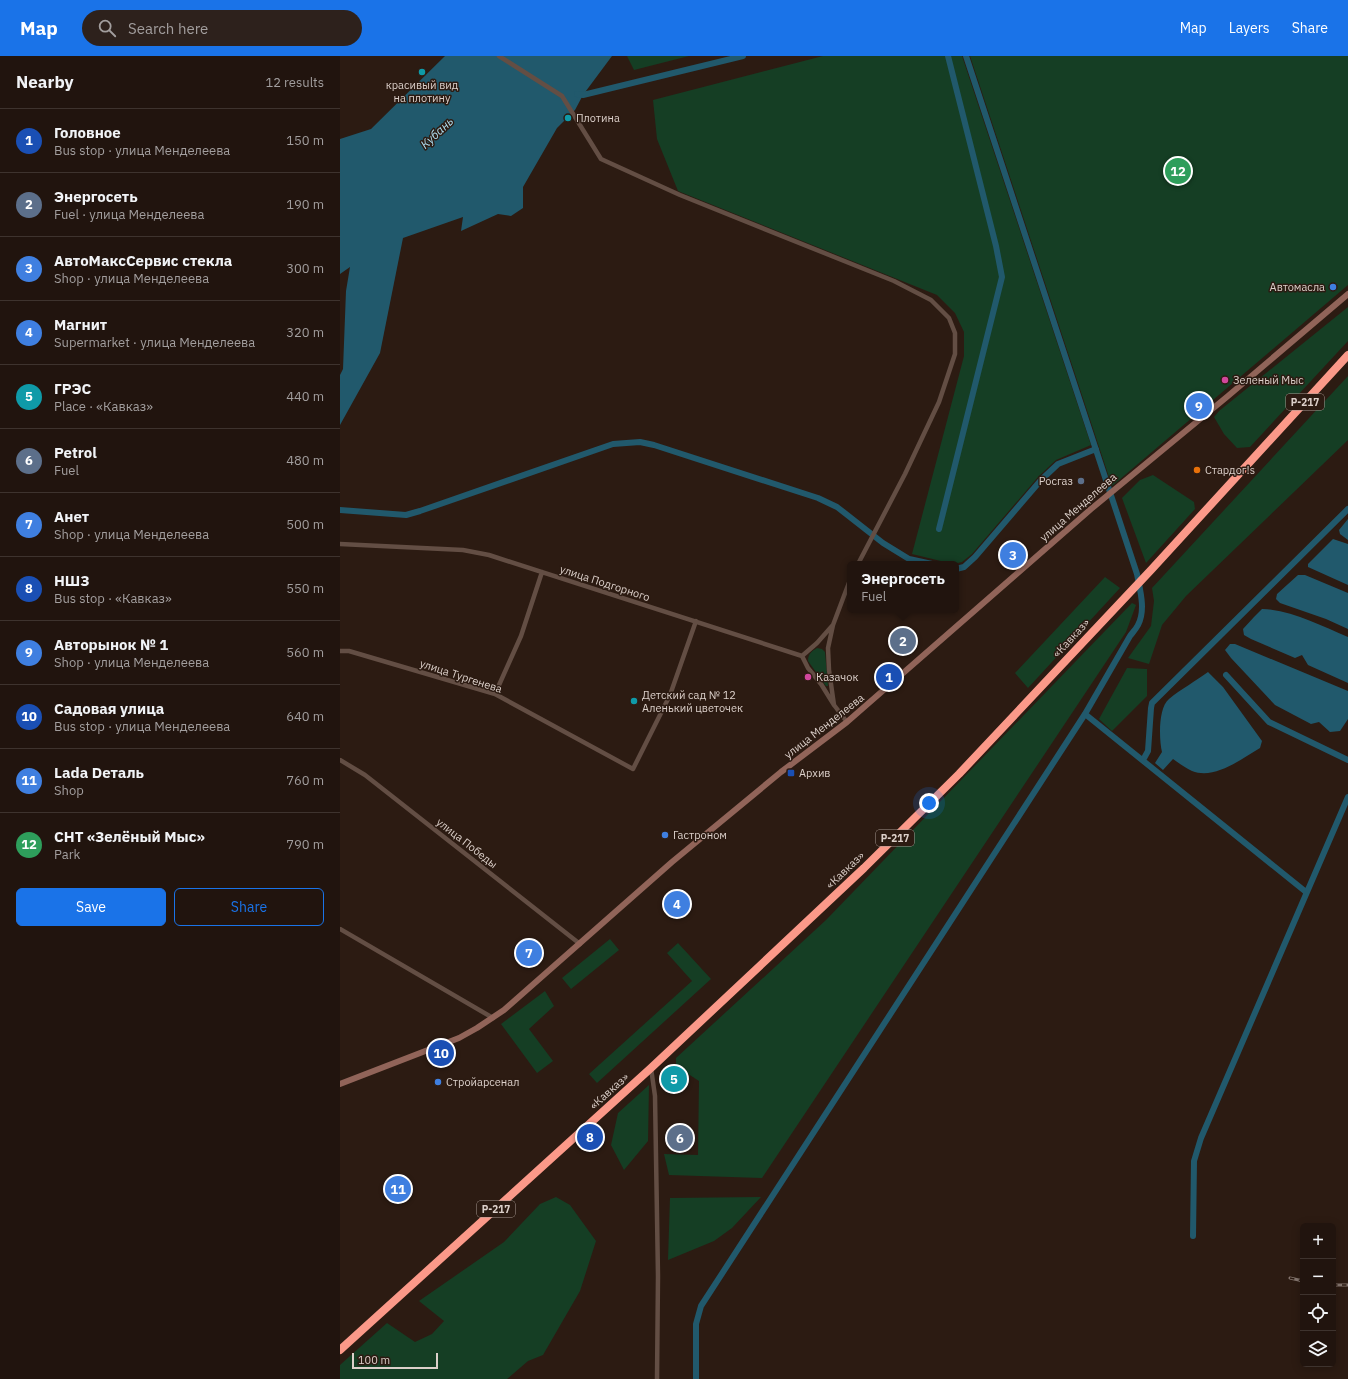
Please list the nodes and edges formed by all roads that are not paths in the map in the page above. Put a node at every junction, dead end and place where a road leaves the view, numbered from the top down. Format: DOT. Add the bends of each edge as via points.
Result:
graph roads {
  1 [pos="499,56"];
  2 [pos="1348,294"];
  3 [pos="1348,355"];
  4 [pos="340,544"];
  5 [pos="860,561"];
  6 [pos="542,572"];
  7 [pos="847,588"];
  8 [pos="696,621"];
  9 [pos="833,625"];
  10 [pos="340,651"];
  11 [pos="802,656"];
  12 [pos="494,694"];
  13 [pos="834,704"];
  14 [pos="847,722"];
  15 [pos="340,760"];
  16 [pos="340,929"];
  17 [pos="580,944"];
  18 [pos="493,1018"];
  19 [pos="651,1068"];
  20 [pos="340,1084"];
  21 [pos="340,1350"];
  22 [pos="657,1379"];
  1 -- 5 [label="street" via="562,96 601,158 680,195 894,281 931,300 949,318 955,334 956,354 939,402"];
  2 -- 14 [label="main road, улица Менделеева" via="1120,484"];
  3 -- 19 [label="highway, «Кавказ» / Р-217" via="959,774 864,868"];
  4 -- 6 [label="street, улица Подгорного" via="463,550 489,555"];
  6 -- 8 [label="street, улица Подгорного"];
  6 -- 12 [label="street" via="521,636"];
  7 -- 9 [label="street"];
  8 -- 11 [label="street, улица Подгорного"];
  8 -- 12 [label="street, улица Тургенева" via="670,696 633,769"];
  9 -- 11 [label="street"];
  9 -- 13 [label="street" via="828,648"];
  10 -- 12 [label="street, улица Тургенева" via="349,651"];
  11 -- 13 [label="street"];
  13 -- 14 [label="street"];
  14 -- 17 [label="main road, улица Менделеева" via="781,772 672,862"];
  15 -- 17 [label="street, улица Победы" via="365,775"];
  16 -- 18 [label="street"];
  17 -- 18 [label="main road, улица Менделеева"];
  18 -- 20 [label="main road, улица Менделеева" via="459,1038"];
  19 -- 21 [label="highway, «Кавказ» / Р-217"];
  19 -- 22 [label="street" via="655,1096"];
}
